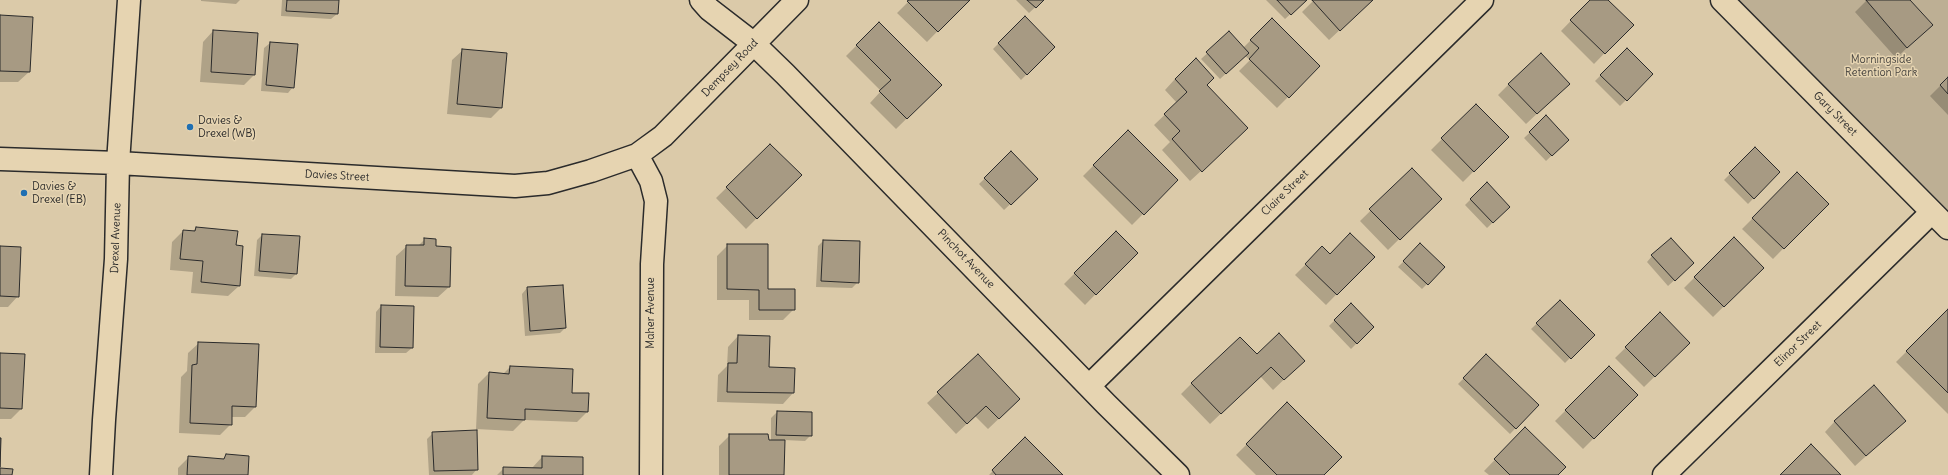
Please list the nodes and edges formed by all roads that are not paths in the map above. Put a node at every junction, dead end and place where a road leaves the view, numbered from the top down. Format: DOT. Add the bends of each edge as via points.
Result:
graph roads {
  1 [pos="129,0"];
  2 [pos="701,0"];
  3 [pos="797,0"];
  4 [pos="1482,0"];
  5 [pos="1722,0"];
  6 [pos="753,43"];
  7 [pos="663,136"];
  8 [pos="638,155"];
  9 [pos="0,159"];
  10 [pos="118,163"];
  11 [pos="1932,212"];
  12 [pos="1948,228"];
  13 [pos="1089,386"];
  14 [pos="101,475"];
  15 [pos="651,475"];
  16 [pos="1178,475"];
  17 [pos="1664,475"];
  1 -- 10 [label="street, Drexel Avenue"];
  2 -- 6 [label="street"];
  3 -- 6 [label="street, Dempsey Road"];
  4 -- 13 [label="street, Claire Street"];
  5 -- 11 [label="street, Gary Street"];
  6 -- 7 [label="street, Dempsey Road"];
  6 -- 13 [label="street, Pinchot Avenue"];
  7 -- 8 [label="street, Davies Street"];
  8 -- 10 [label="street, Davies Street" via="548,183 515,186"];
  8 -- 15 [label="street, Maher Avenue" via="651,181 656,201 652,264"];
  9 -- 10 [label="street, Davies Street"];
  10 -- 14 [label="street, Drexel Avenue" via="116,259"];
  11 -- 12 [label="street, Gary Street"];
  11 -- 17 [label="street, Elinor Street"];
  13 -- 16 [label="street, Pinchot Avenue"];
}
